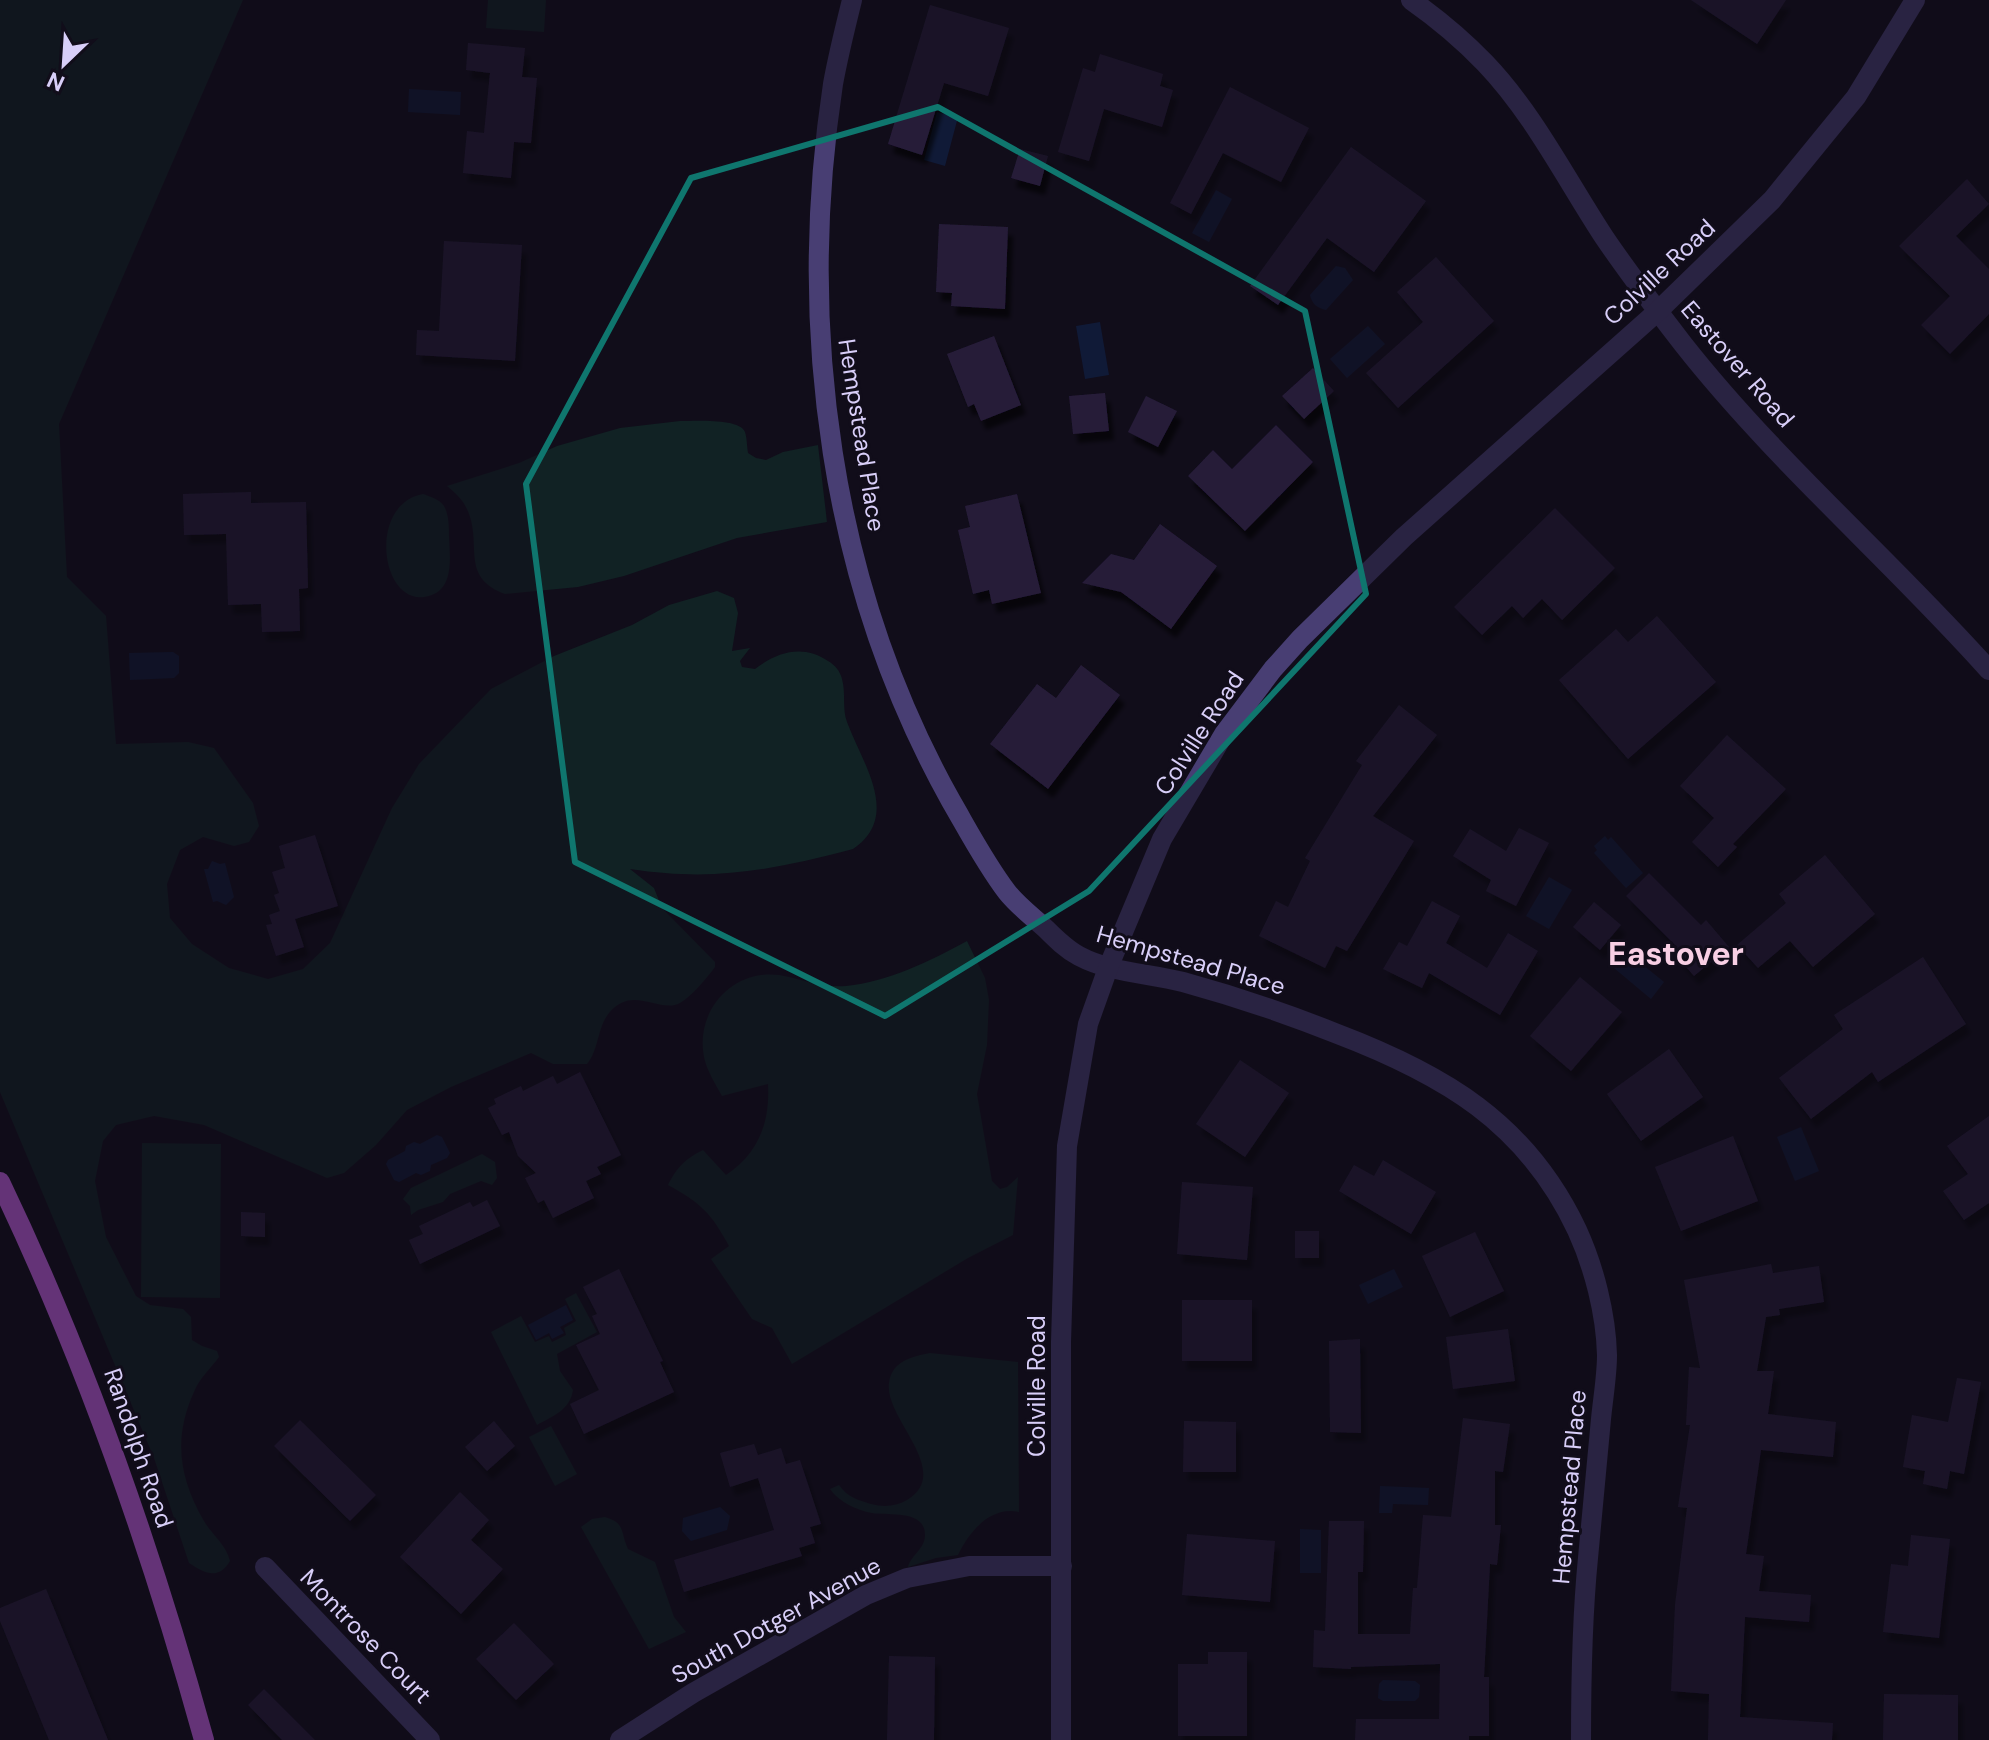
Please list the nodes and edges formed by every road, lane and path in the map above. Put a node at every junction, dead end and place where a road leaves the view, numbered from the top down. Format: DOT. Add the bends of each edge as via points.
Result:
graph roads {
  1 [pos="852,0"];
  2 [pos="1411,0"];
  3 [pos="1915,0"];
  4 [pos="1658,311"];
  5 [pos="1989,670"];
  6 [pos="1108,968"];
  7 [pos="0,1182"];
  8 [pos="1062,1566"];
  9 [pos="265,1567"];
  10 [pos="204,1740"];
  11 [pos="430,1740"];
  12 [pos="620,1740"];
  13 [pos="1061,1740"];
  14 [pos="1581,1740"];
  1 -- 6 [label="street, Hempstead Place" via="834,79 822,173 819,325 837,474 871,620 908,718 980,853 1009,893 1062,944"];
  2 -- 4 [label="street, Eastover Road" via="1487,65"];
  3 -- 4 [label="street, Colville Road" via="1829,133 1772,200"];
  4 -- 5 [label="street, Eastover Road" via="1723,392"];
  4 -- 6 [label="street, Colville Road" via="1404,537 1273,669 1219,741 1162,839"];
  6 -- 8 [label="street, Colville Road" via="1088,1024 1067,1146"];
  6 -- 14 [label="street, Hempstead Place" via="1177,980 1278,1011 1442,1080 1477,1104 1547,1179 1585,1250 1607,1354 1586,1583"];
  7 -- 10 [label="main road, Randolph Road" via="84,1371 131,1499"];
  8 -- 12 [label="street, South Dotger Avenue" via="969,1566 907,1578 866,1595"];
  8 -- 13 [label="street, Colville Road"];
  9 -- 11 [label="street, Montrose Court"];
}
